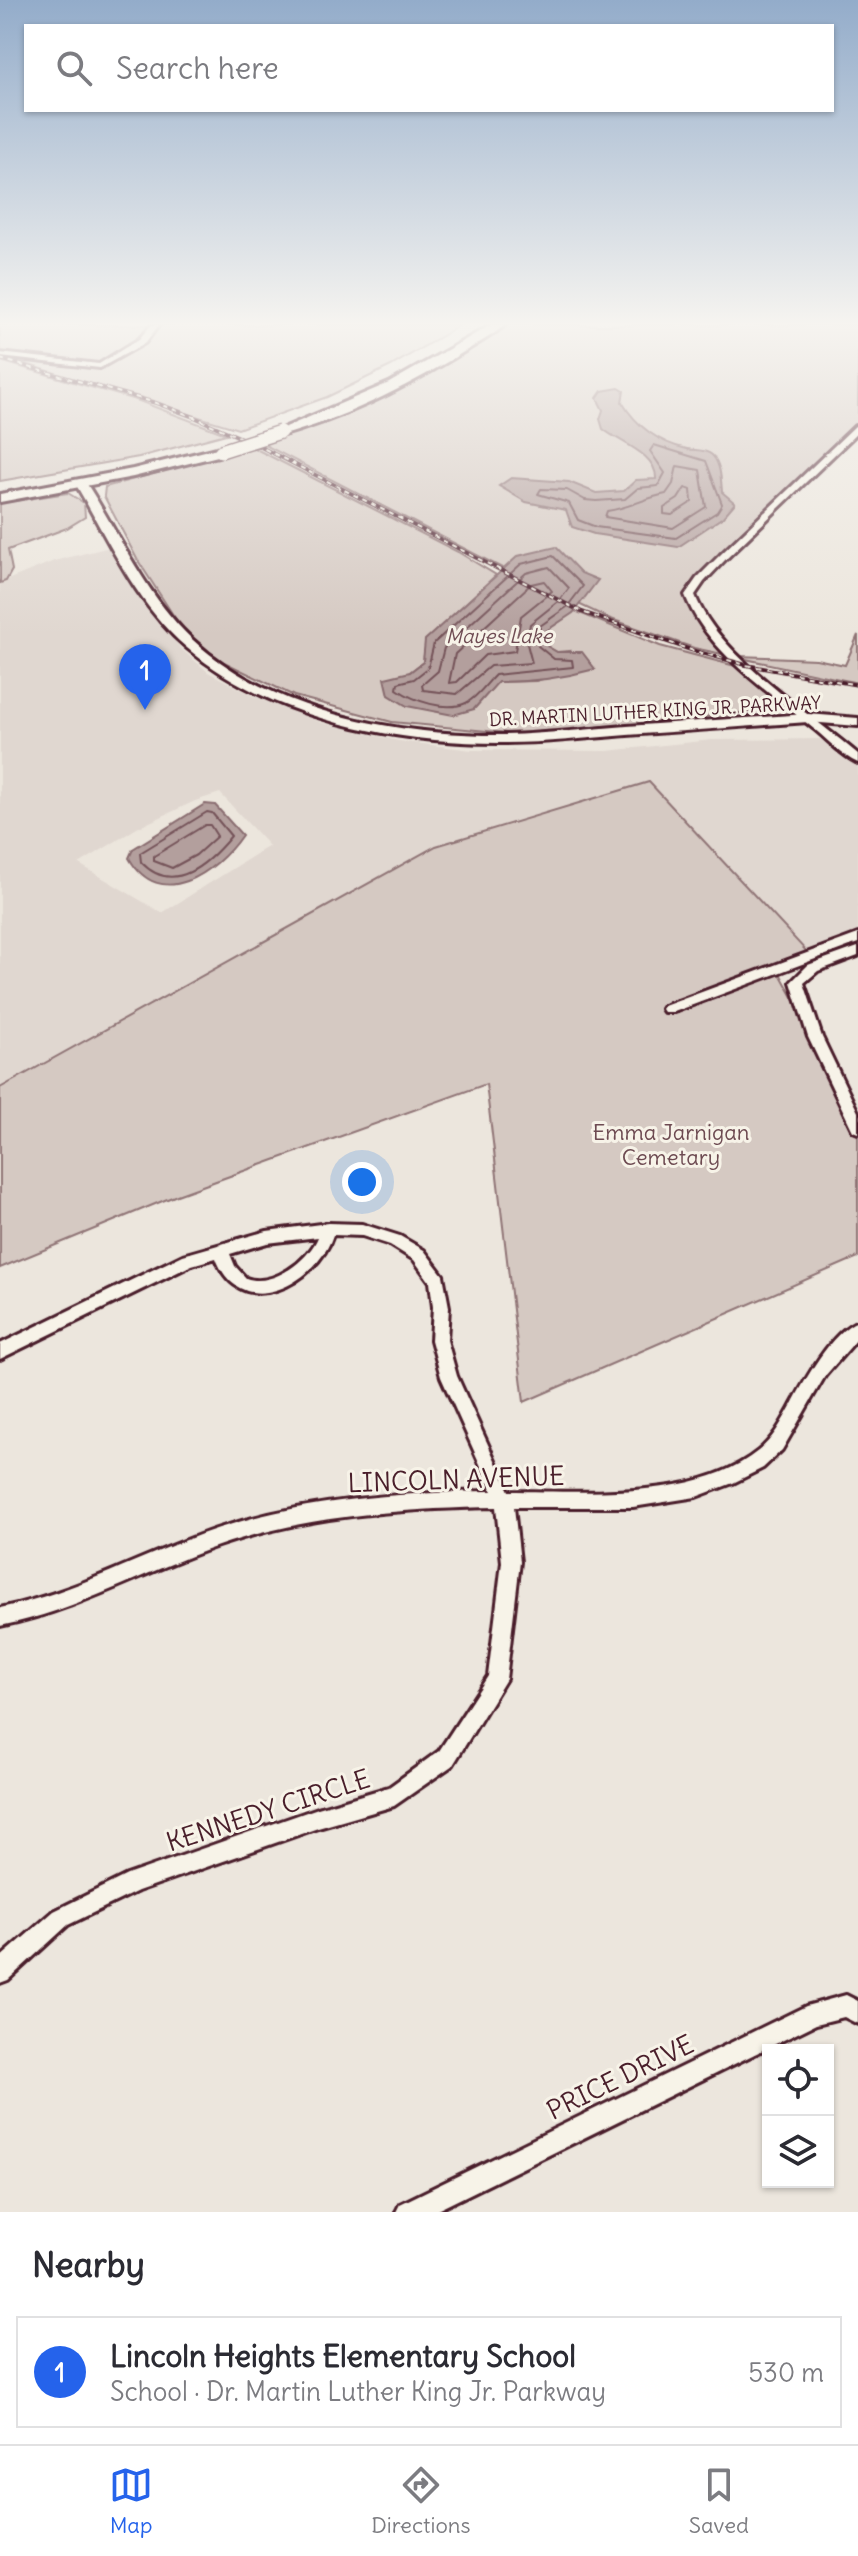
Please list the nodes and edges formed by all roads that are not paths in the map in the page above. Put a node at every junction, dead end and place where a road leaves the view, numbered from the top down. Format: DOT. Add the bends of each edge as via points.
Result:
graph roads {
  1 [pos="259,428"];
  2 [pos="290,428"];
  3 [pos="858,428"];
  4 [pos="105,474"];
  5 [pos="51,479"];
  6 [pos="0,487"];
  7 [pos="85,489"];
  8 [pos="0,498"];
  9 [pos="808,718"];
  10 [pos="858,722"];
  11 [pos="858,760"];
  12 [pos="858,938"];
  13 [pos="858,951"];
  14 [pos="669,1009"];
  15 [pos="858,1127"];
  16 [pos="328,1229"];
  17 [pos="221,1249"];
  18 [pos="858,1328"];
  19 [pos="0,1352"];
  20 [pos="504,1499"];
  21 [pos="0,1617"];
  22 [pos="0,1972"];
  23 [pos="858,2013"];
  24 [pos="408,2212"];
  1 -- 4 [label="highway"];
  2 -- 4 [label="highway, bridge" via="221,451"];
  3 -- 9 [label="street" via="711,568 690,595 694,609 719,640"];
  4 -- 5 [label="highway"];
  4 -- 7 [label="highway"];
  5 -- 6 [label="highway"];
  5 -- 7 [label="highway"];
  7 -- 8 [label="highway"];
  7 -- 9 [label="main road, DR. MARTIN LUTHER KING JR. PARKWAY" via="156,609 192,647 236,678 342,719 385,729 506,739"];
  9 -- 10 [label="main road, DR. MARTIN LUTHER KING JR. PARKWAY"];
  9 -- 11 [label="street"];
  12 -- 14 [label="street"];
  13 -- 15 [label="street" via="813,968 797,982 815,1037"];
  16 -- 17 [label="street, KENNEDY CIRCLE"];
  16 -- 17 [label="street" via="321,1249 300,1271 259,1287 231,1275"];
  16 -- 20 [label="street, KENNEDY CIRCLE" via="362,1230 395,1240 419,1255 438,1280 439,1340 449,1377"];
  17 -- 19 [label="street, KENNEDY CIRCLE"];
  18 -- 20 [label="street, LINCOLN AVENUE" via="835,1349 784,1435 758,1461 722,1479 665,1497 617,1502"];
  20 -- 21 [label="street, LINCOLN AVENUE" via="376,1504 307,1514 190,1548 42,1610"];
  20 -- 22 [label="street, KENNEDY CIRCLE" via="511,1562 497,1679 446,1758 394,1796 122,1888 61,1918"];
  23 -- 24 [label="street, PRICE DRIVE" via="846,2006 814,2014"];
}
